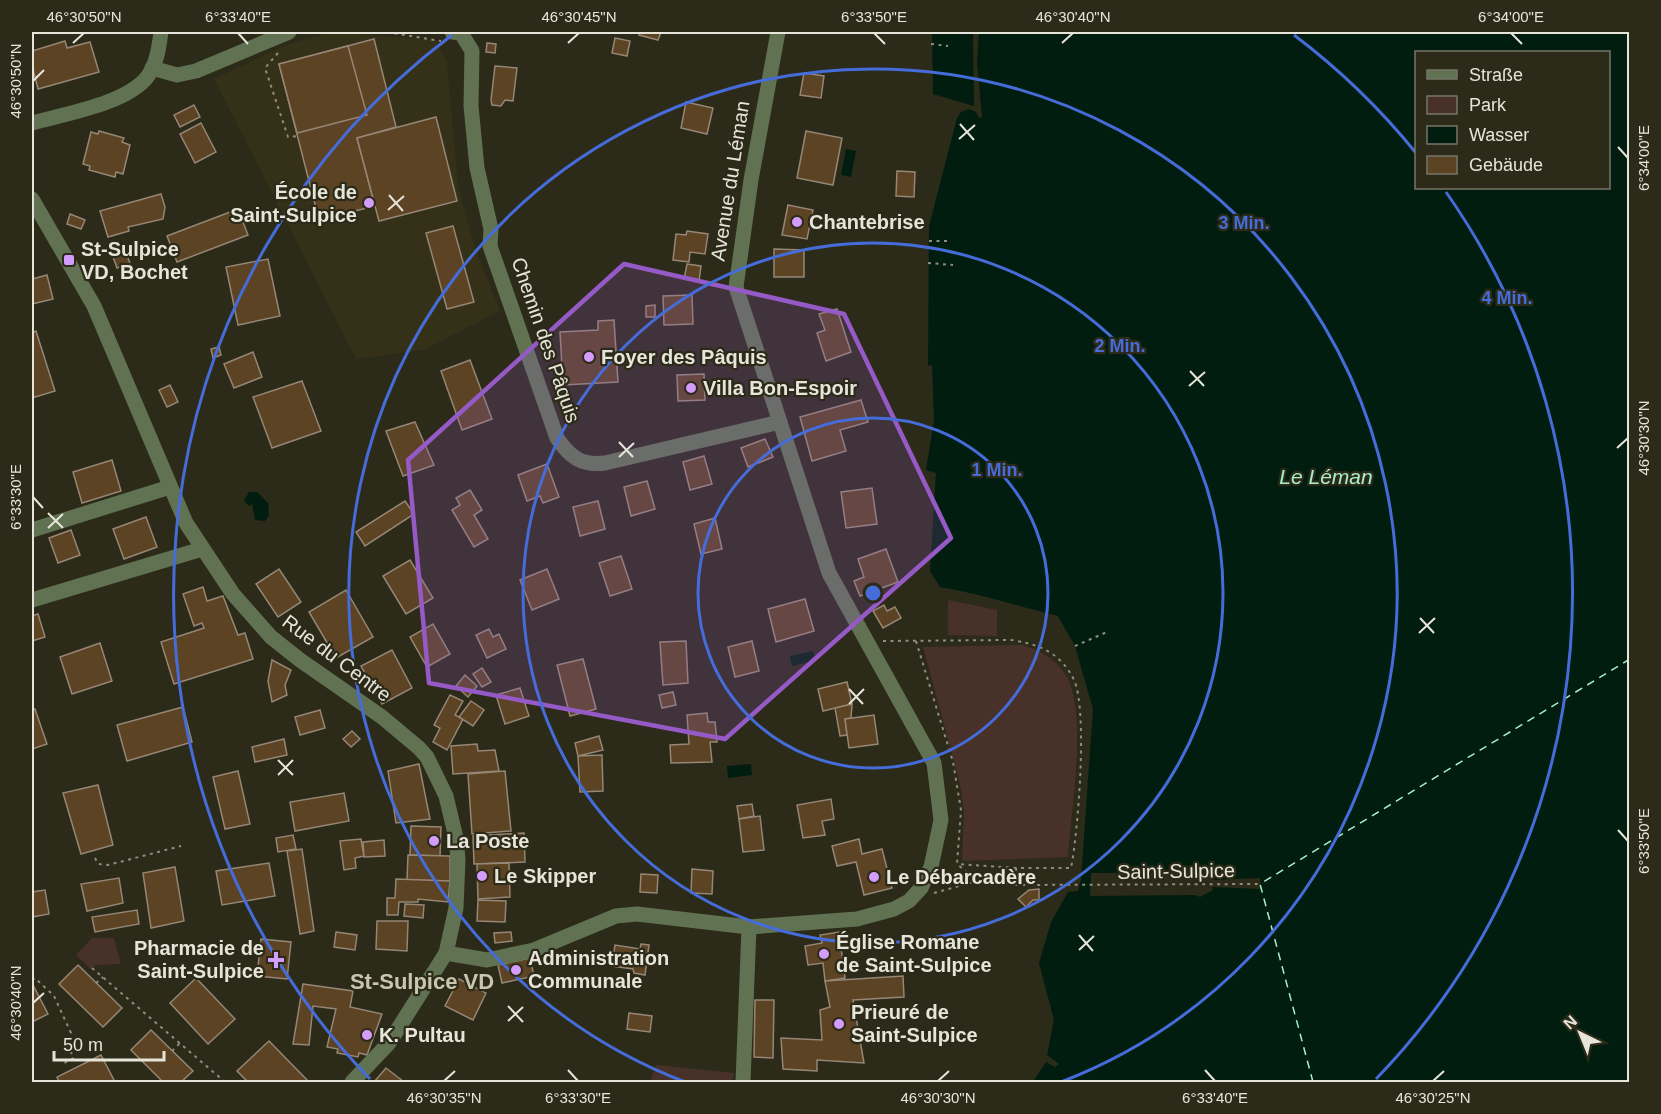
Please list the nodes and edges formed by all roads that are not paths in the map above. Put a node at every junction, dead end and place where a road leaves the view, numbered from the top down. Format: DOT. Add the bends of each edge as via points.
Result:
graph roads {
  1 [pos="161,32"];
  2 [pos="289,32"];
  3 [pos="778,32"];
  4 [pos="449,36"];
  5 [pos="152,68"];
  6 [pos="32,123"];
  7 [pos="32,200"];
  8 [pos="780,423"];
  9 [pos="170,488"];
  10 [pos="32,530"];
  11 [pos="202,549"];
  12 [pos="32,600"];
  13 [pos="749,927"];
  14 [pos="446,953"];
  15 [pos="352,1083"];
  16 [pos="743,1083"];
  1 -- 5 [label="street"];
  2 -- 5 [label="street" via="196,71 177,75"];
  3 -- 8 [label="street, Avenue du Léman" via="736,280"];
  4 -- 8 [label="street, Chemin des Pâquis" via="460,33 472,51 471,106 477,168 491,229 490,246 557,438 564,448 589,465"];
  5 -- 6 [label="street" via="140,84 120,97"];
  7 -- 9 [label="street, Rue du Centre" via="94,306"];
  8 -- 13 [label="street, Avenue du Léman" via="829,573 931,756 941,820 931,867 921,888 909,901 857,919"];
  9 -- 10 [label="street"];
  9 -- 11 [label="street, Rue du Centre"];
  11 -- 12 [label="street"];
  11 -- 14 [label="street, Rue du Centre" via="233,594 271,637 382,717 427,758 446,796 456,838 458,889"];
  13 -- 14 [label="street" via="637,914 616,916 534,950 487,960"];
  13 -- 16 [label="street"];
  14 -- 15 [label="street, Rue du Centre" via="389,1043"];
}
